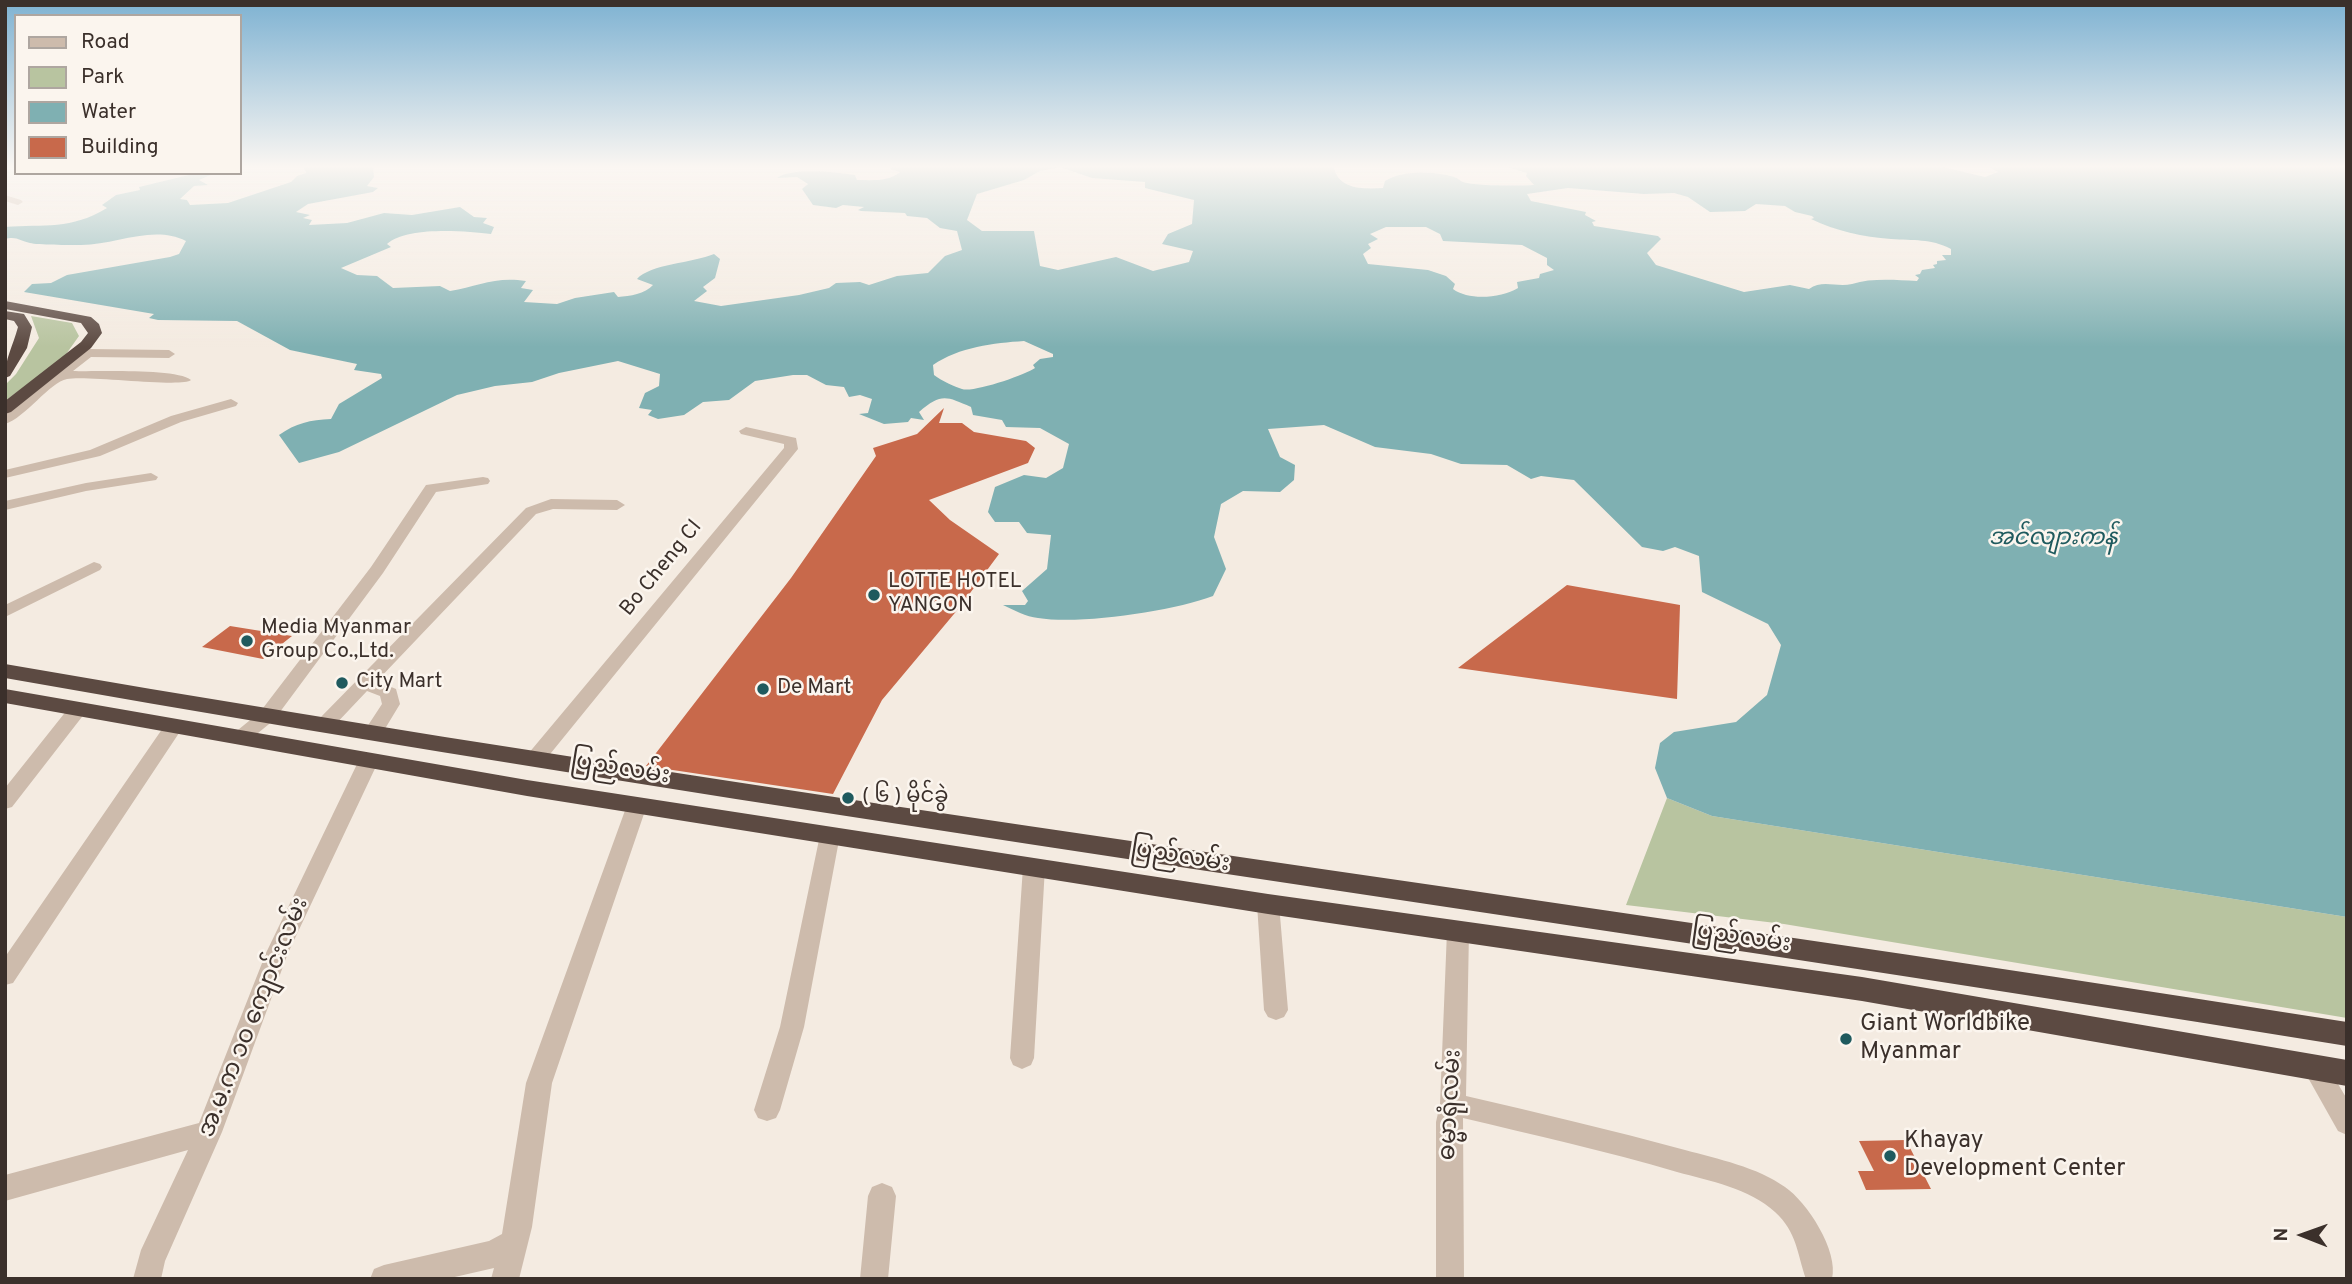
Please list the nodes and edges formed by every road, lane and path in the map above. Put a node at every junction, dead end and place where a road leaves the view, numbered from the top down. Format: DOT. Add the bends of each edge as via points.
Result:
graph roads {
  1 [pos="5,305"];
  2 [pos="5,314"];
  3 [pos="169,354"];
  4 [pos="5,373"];
  5 [pos="62,375"];
  6 [pos="42,379"];
  7 [pos="185,380"];
  8 [pos="231,402"];
  9 [pos="5,409"];
  10 [pos="5,420"];
  11 [pos="746,431"];
  12 [pos="5,474"];
  13 [pos="151,477"];
  14 [pos="483,481"];
  15 [pos="617,505"];
  16 [pos="5,506"];
  17 [pos="94,567"];
  18 [pos="5,612"];
  19 [pos="5,671"];
  20 [pos="365,685"];
  21 [pos="5,696"];
  22 [pos="78,709"];
  23 [pos="267,716"];
  24 [pos="325,724"];
  25 [pos="174,726"];
  26 [pos="384,734"];
  27 [pos="240,738"];
  28 [pos="535,759"];
  29 [pos="369,760"];
  30 [pos="5,803"];
  31 [pos="637,805"];
  32 [pos="820,806"];
  33 [pos="818,833"];
  34 [pos="1034,867"];
  35 [pos="1460,898"];
  36 [pos="1268,904"];
  37 [pos="1533,908"];
  38 [pos="1458,931"];
  39 [pos="1533,941"];
  40 [pos="5,976"];
  41 [pos="2054,986"];
  42 [pos="1276,1010"];
  43 [pos="2068,1024"];
  44 [pos="2347,1034"];
  45 [pos="1022,1058"];
  46 [pos="2314,1068"];
  47 [pos="2347,1073"];
  48 [pos="1453,1104"];
  49 [pos="767,1110"];
  50 [pos="2347,1124"];
  51 [pos="209,1132"];
  52 [pos="5,1188"];
  53 [pos="882,1196"];
  54 [pos="515,1242"];
  55 [pos="1819,1275"];
  56 [pos="145,1277"];
  57 [pos="384,1279"];
  58 [pos="505,1279"];
  59 [pos="874,1279"];
  60 [pos="1450,1279"];
  1 -- 6 [label="highway" via="86,320 94,327 86,345"];
  2 -- 4 [label="highway" via="19,317 25,327 20,348"];
  3 -- 5 [label="street" via="88,353"];
  5 -- 6 [label="street"];
  5 -- 7 [label="street"];
  5 -- 10 [label="street"];
  6 -- 9 [label="highway"];
  8 -- 12 [label="street" via="95,453"];
  11 -- 28 [label="street, Bo Cheng Cl" via="791,441 790,449"];
  13 -- 16 [label="street"];
  14 -- 23 [label="street" via="431,488 377,570"];
  15 -- 20 [label="street" via="551,504 531,511"];
  17 -- 18 [label="street"];
  19 -- 23 [label="highway, ပြည်လမ်း"];
  20 -- 24 [label="street"];
  20 -- 26 [label="street" via="389,692"];
  21 -- 22 [label="highway, ပြည်လမ်း"];
  22 -- 25 [label="highway, ပြည်လမ်း"];
  22 -- 30 [label="street"];
  23 -- 24 [label="highway, ပြည်လမ်း"];
  23 -- 27 [label="street"];
  24 -- 26 [label="highway, ပြည်လမ်း"];
  25 -- 27 [label="highway, ပြည်လမ်း"];
  25 -- 40 [label="street"];
  26 -- 28 [label="highway, ပြည်လမ်း"];
  26 -- 29 [label="highway"];
  27 -- 29 [label="highway, ပြည်လမ်း"];
  28 -- 32 [label="highway, ပြည်လမ်း"];
  29 -- 31 [label="highway, ပြည်လမ်း"];
  29 -- 51 [label="street, အ.မ.က ၁၀ ကျောင်းလမ်း" via="277,953"];
  31 -- 33 [label="highway, ပြည်လမ်း"];
  31 -- 54 [label="street" via="539,1083"];
  32 -- 33 [label="highway"];
  32 -- 35 [label="highway, ပြည်လမ်း"];
  33 -- 34 [label="highway, ပြည်လမ်း"];
  33 -- 49 [label="street" via="792,1027"];
  34 -- 36 [label="highway, ပြည်လမ်း"];
  34 -- 45 [label="street"];
  35 -- 37 [label="highway, ပြည်လမ်း"];
  35 -- 38 [label="highway"];
  36 -- 38 [label="highway, ပြည်လမ်း"];
  36 -- 42 [label="street"];
  37 -- 39 [label="highway"];
  37 -- 41 [label="highway, ပြည်လမ်း"];
  38 -- 39 [label="highway, ပြည်လမ်း"];
  38 -- 48 [label="street, ဓမ္မာရုံလမ်း"];
  39 -- 43 [label="highway, ပြည်လမ်း"];
  41 -- 43 [label="highway"];
  41 -- 44 [label="highway, ပြည်လမ်း"];
  43 -- 46 [label="highway, ပြည်လမ်း"];
  46 -- 47 [label="highway, ပြည်လမ်း"];
  46 -- 50 [label="street"];
  48 -- 55 [label="street" via="1643,1150 1758,1186 1785,1203 1802,1223 1815,1245"];
  48 -- 60 [label="street, ဓမ္မာရုံလမ်း" via="1449,1122"];
  51 -- 52 [label="street"];
  51 -- 56 [label="street, အ.မ.က ၁၀ ကျောင်းလမ်း"];
  53 -- 59 [label="street"];
  54 -- 57 [label="street" via="493,1254"];
  54 -- 58 [label="street"];
}
